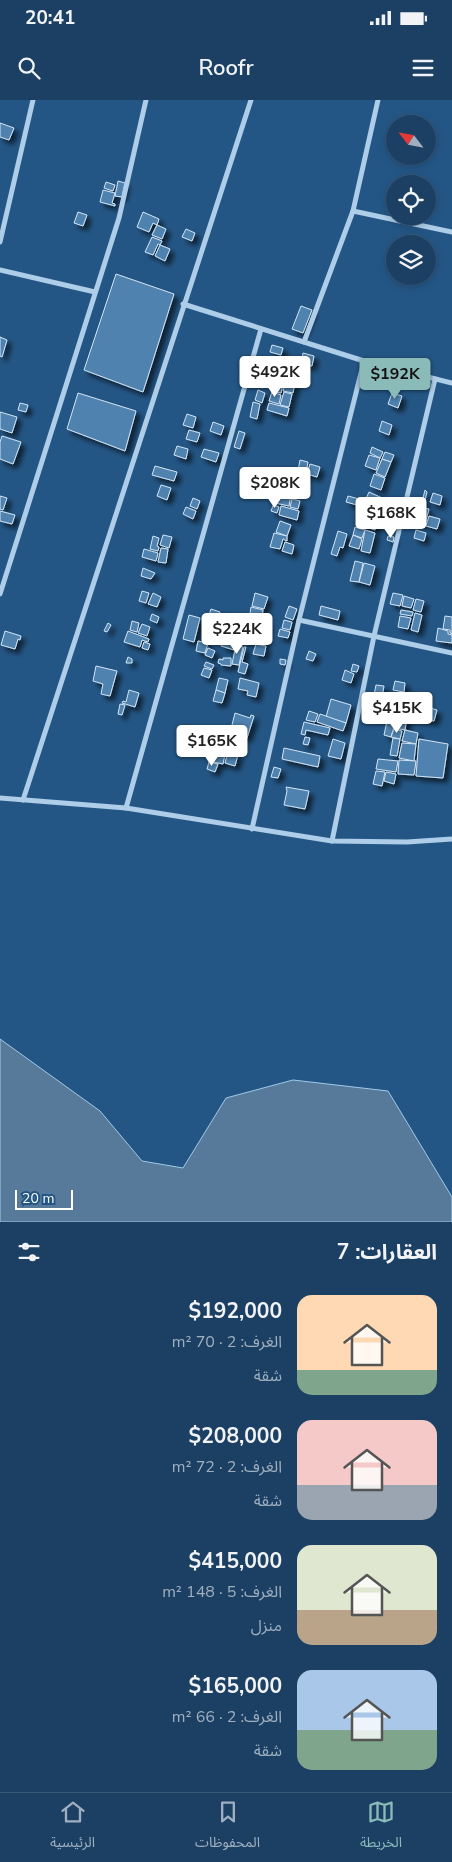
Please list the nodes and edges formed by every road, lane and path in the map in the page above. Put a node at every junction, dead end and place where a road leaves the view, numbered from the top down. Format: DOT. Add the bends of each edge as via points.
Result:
graph roads {
  1 [pos="33,100"];
  2 [pos="146,100"];
  3 [pos="251,100"];
  4 [pos="378,100"];
  5 [pos="353,211"];
  6 [pos="452,232"];
  7 [pos="0,242"];
  8 [pos="0,270"];
  9 [pos="95,292"];
  10 [pos="183,304"];
  11 [pos="261,329"];
  12 [pos="304,342"];
  13 [pos="364,361"];
  14 [pos="435,379"];
  15 [pos="452,383"];
  16 [pos="0,594"];
  17 [pos="298,620"];
  18 [pos="374,636"];
  19 [pos="452,653"];
  20 [pos="0,798"];
  21 [pos="23,800"];
  22 [pos="126,808"];
  23 [pos="252,829"];
  24 [pos="452,838"];
  25 [pos="332,841"];
  1 -- 7 [label="street"];
  2 -- 9 [label="street" via="119,218"];
  3 -- 10 [label="street"];
  4 -- 5 [label="street"];
  5 -- 6 [label="street"];
  5 -- 12 [label="street"];
  8 -- 9 [label="street"];
  9 -- 16 [label="street"];
  10 -- 11 [label="street"];
  10 -- 21 [label="street"];
  11 -- 12 [label="street"];
  11 -- 22 [label="street"];
  12 -- 13 [label="street"];
  13 -- 14 [label="street"];
  13 -- 17 [label="street"];
  14 -- 15 [label="street"];
  14 -- 18 [label="street"];
  17 -- 18 [label="street"];
  17 -- 23 [label="street"];
  18 -- 19 [label="street"];
  18 -- 25 [label="street"];
  20 -- 21 [label="street"];
  21 -- 22 [label="street"];
  22 -- 23 [label="street"];
  23 -- 25 [label="street"];
  24 -- 25 [label="street" via="407,842"];
}
